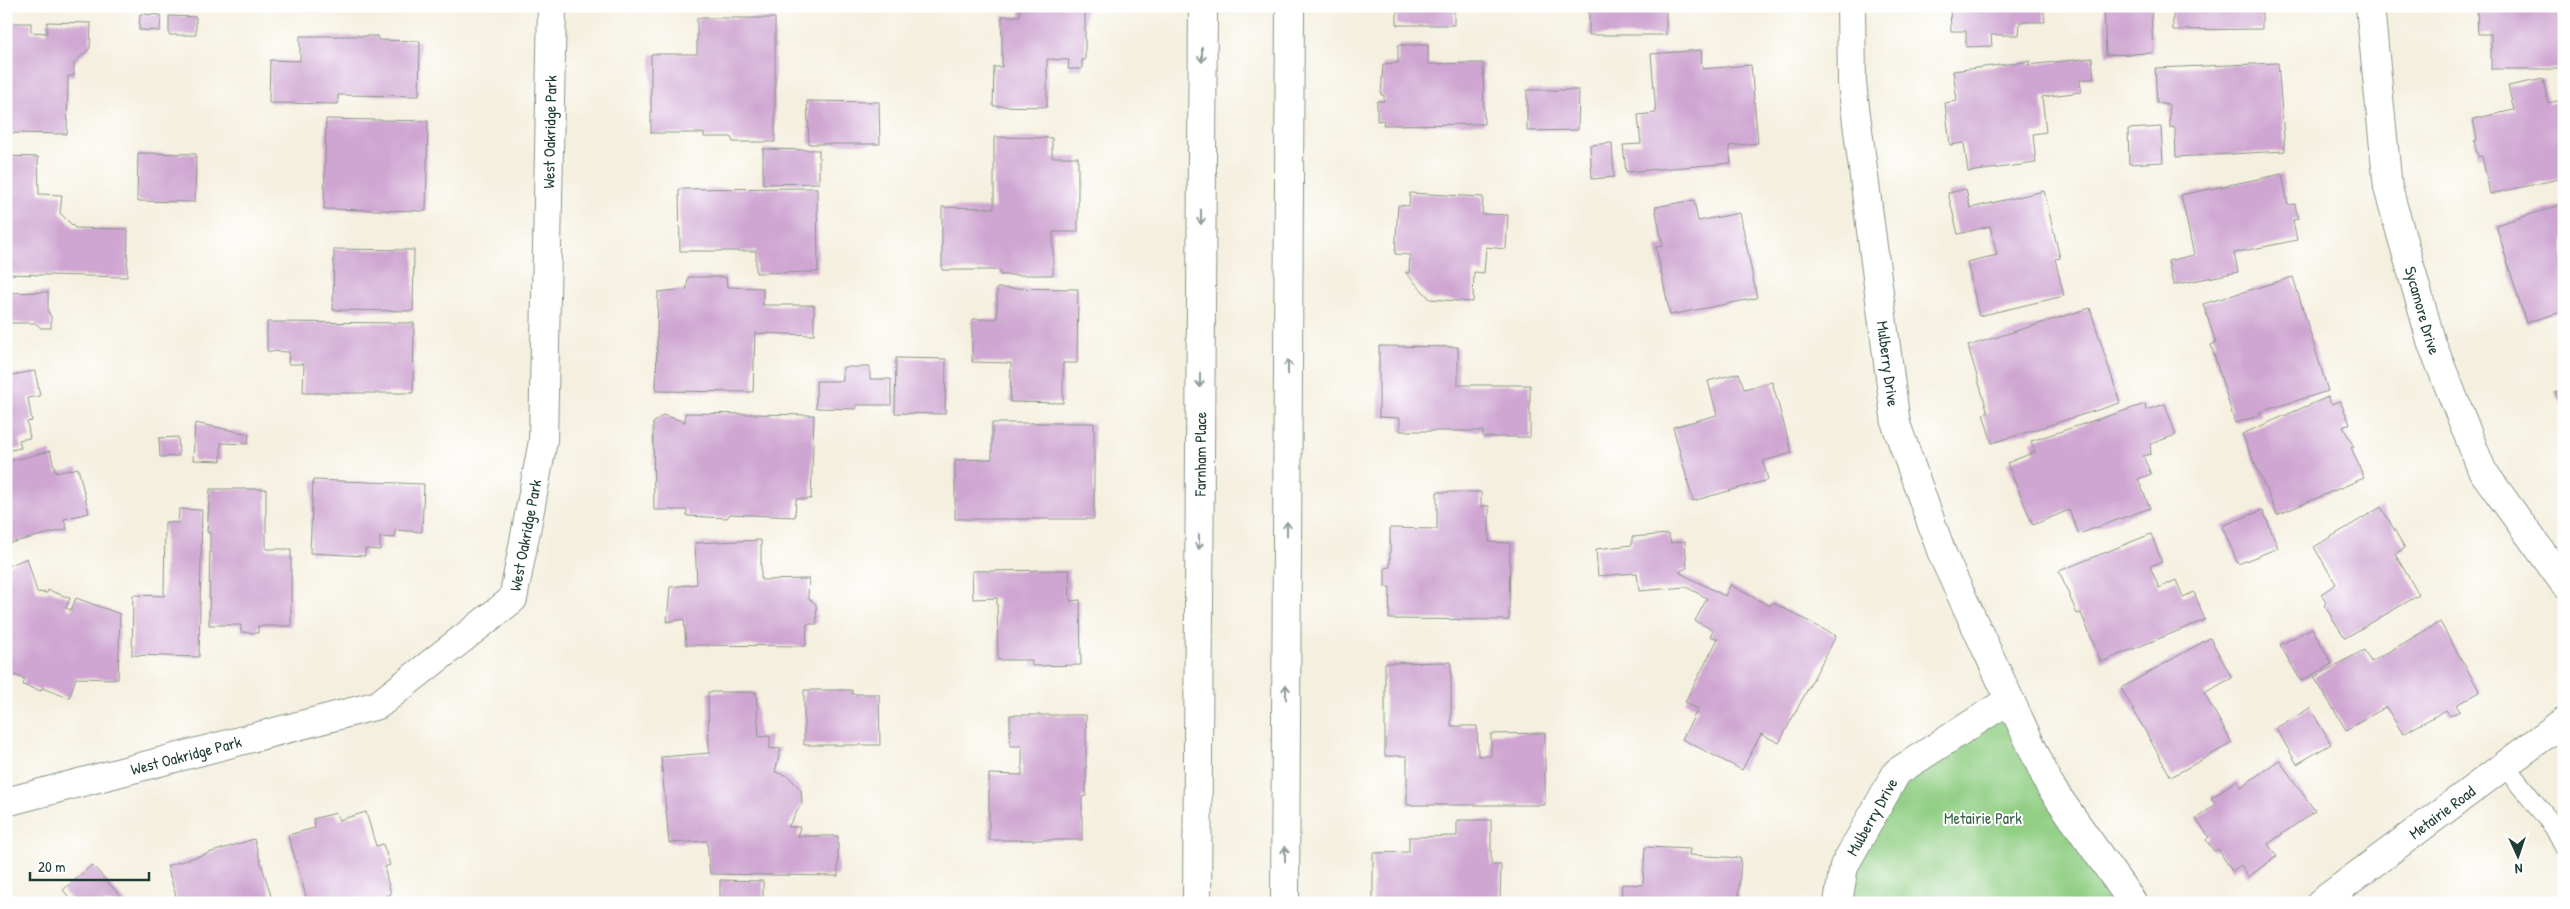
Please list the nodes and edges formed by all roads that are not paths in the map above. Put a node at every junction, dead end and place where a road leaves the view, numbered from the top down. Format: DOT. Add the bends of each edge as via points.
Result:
graph roads {
  1 [pos="552,6"];
  2 [pos="1202,6"];
  3 [pos="1290,6"];
  4 [pos="1851,6"];
  5 [pos="2370,6"];
  6 [pos="2564,583"];
  7 [pos="2009,700"];
  8 [pos="2564,721"];
  9 [pos="2504,765"];
  10 [pos="6,802"];
  11 [pos="2564,846"];
  12 [pos="2323,902"];
  13 [pos="1197,903"];
  14 [pos="1284,903"];
  15 [pos="1838,903"];
  16 [pos="2133,903"];
  1 -- 10 [label="street, West Oakridge Park" via="543,441 513,599 378,705"];
  2 -- 13 [label="street, Farnham Place, one-way"];
  14 -- 3 [label="street, one-way"];
  4 -- 7 [label="street, Mulberry Drive" via="1852,84 1896,424 1943,556"];
  5 -- 6 [label="street, Sycamore Drive" via="2388,188 2432,344 2482,470"];
  7 -- 15 [label="street, Mulberry Drive" via="1897,772 1844,866"];
  7 -- 16 [label="street, Mulberry Drive" via="2050,786"];
  8 -- 9 [label="street, Metairie Road"];
  9 -- 11 [label="lane" via="2554,827"];
  9 -- 12 [label="street, Metairie Road"];
}
